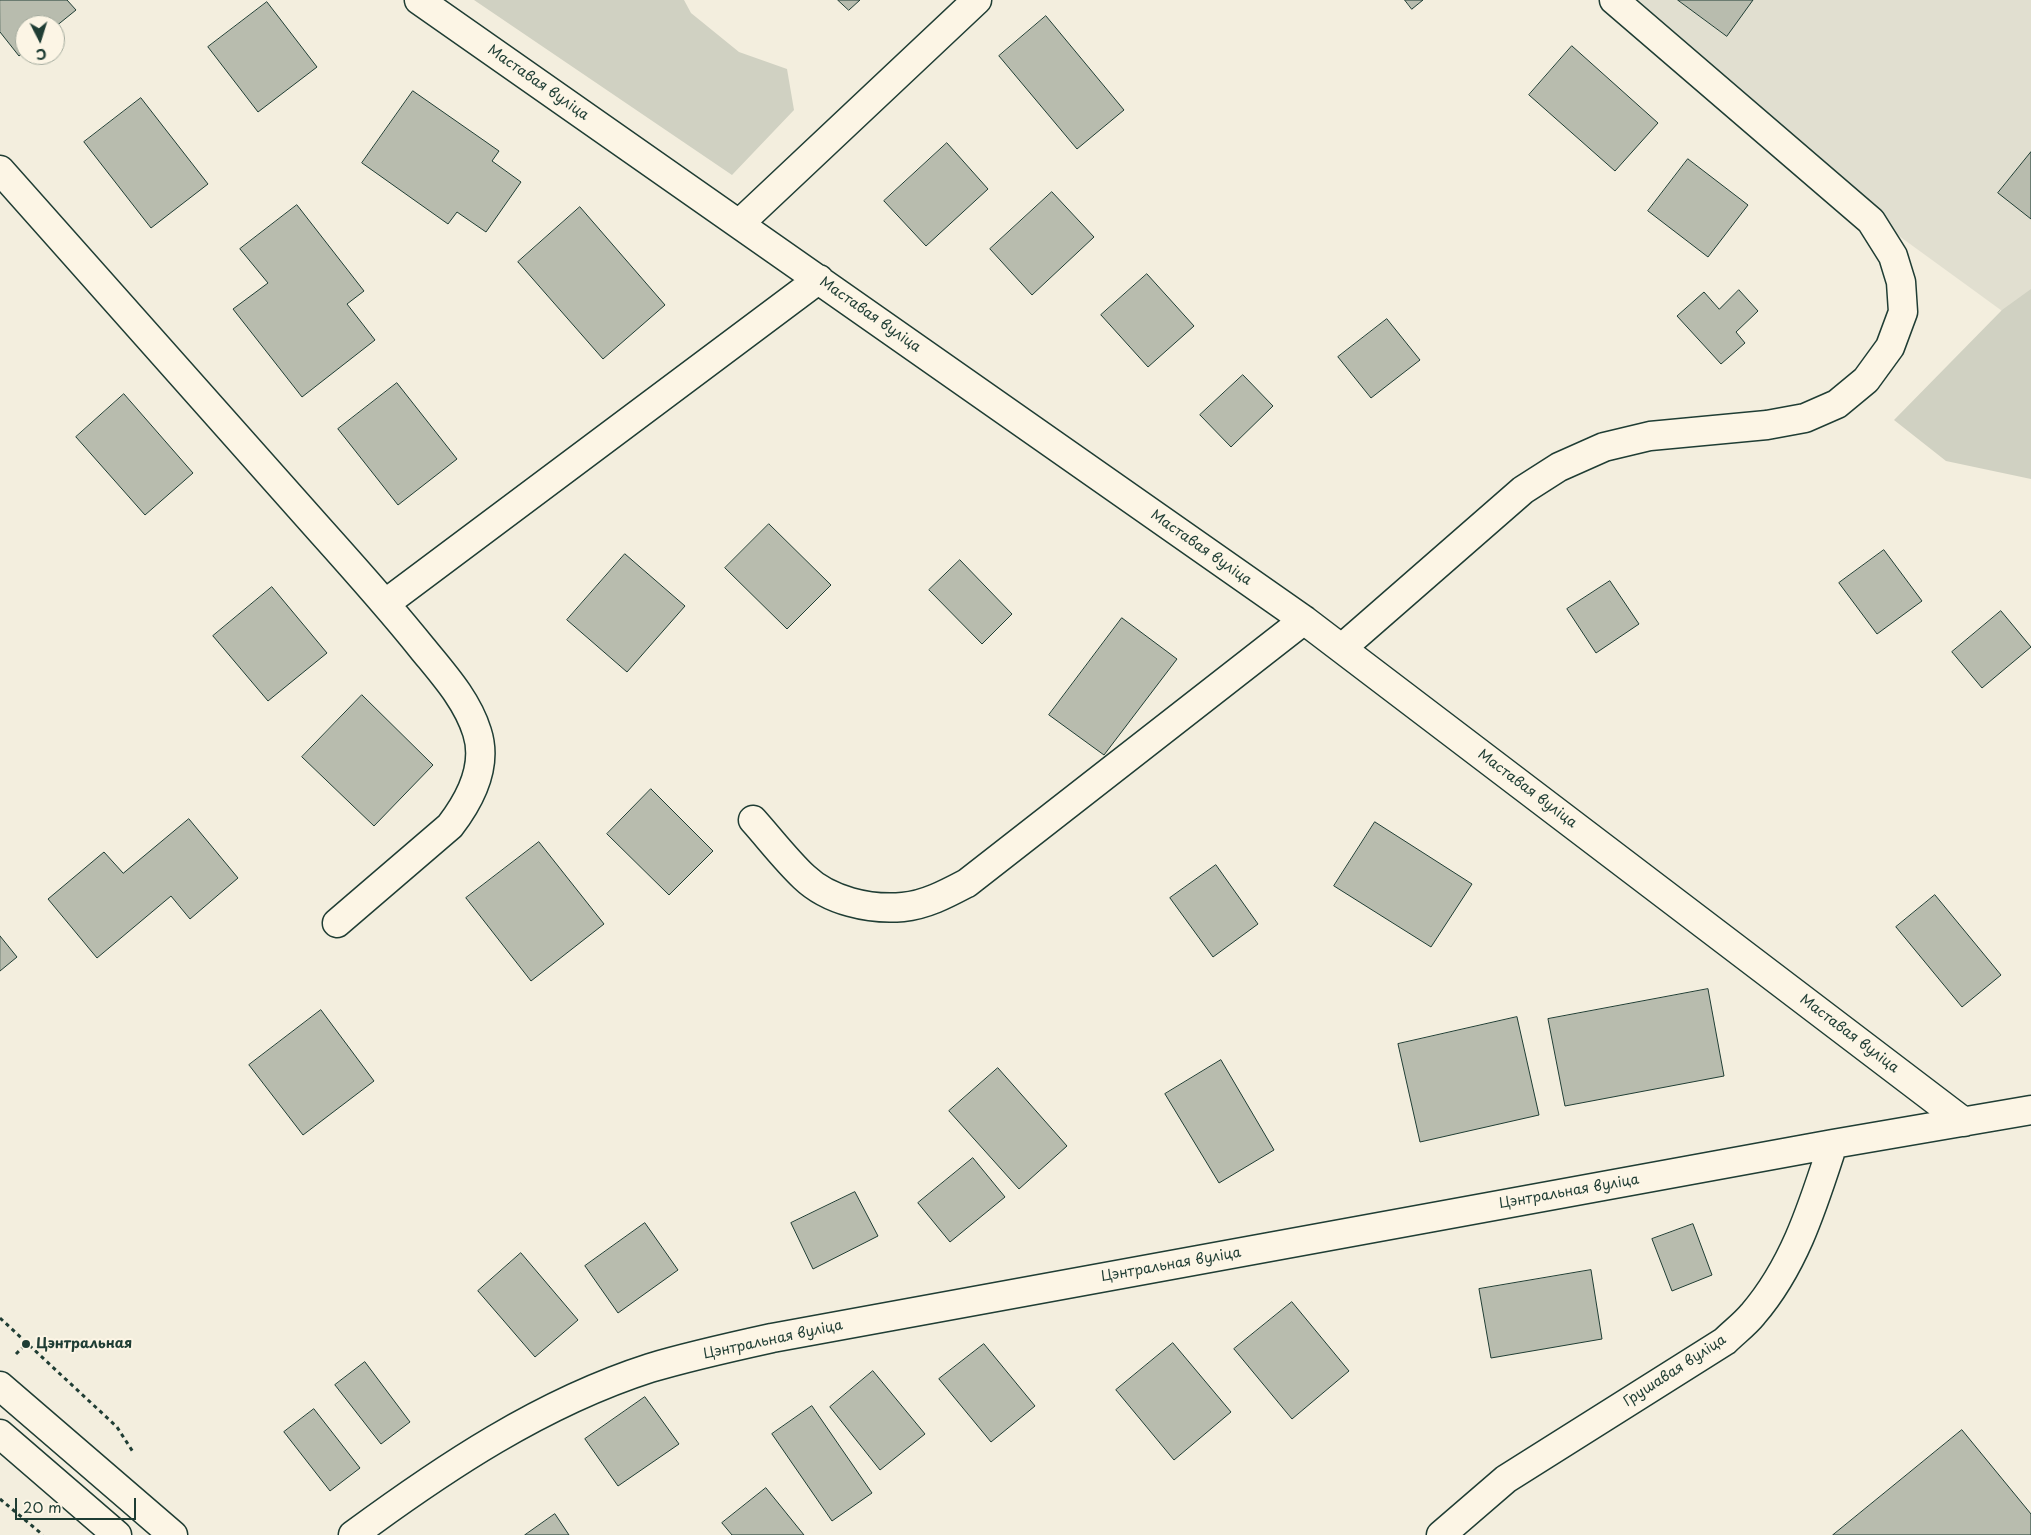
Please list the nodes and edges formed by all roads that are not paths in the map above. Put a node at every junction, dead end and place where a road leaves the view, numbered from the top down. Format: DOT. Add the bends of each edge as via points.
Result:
graph roads {
  1 [pos="419,0"];
  2 [pos="976,0"];
  3 [pos="1614,0"];
  4 [pos="0,170"];
  5 [pos="739,224"];
  6 [pos="819,279"];
  7 [pos="386,603"];
  8 [pos="1304,620"];
  9 [pos="1342,648"];
  10 [pos="753,820"];
  11 [pos="337,923"];
  12 [pos="2031,1110"];
  13 [pos="1964,1122"];
  14 [pos="1833,1144"];
  15 [pos="0,1386"];
  16 [pos="0,1434"];
  17 [pos="117,1535"];
  18 [pos="173,1535"];
  19 [pos="352,1535"];
  20 [pos="1441,1535"];
  1 -- 5 [label="street, Маставая вуліца"];
  2 -- 5 [label="street"];
  3 -- 9 [label="street" via="1871,221 1893,256 1901,282 1903,312 1890,347 1866,380 1837,404 1805,418 1758,426 1650,436 1604,447 1559,467 1523,490"];
  4 -- 7 [label="street"];
  5 -- 6 [label="street, Маставая вуліца"];
  6 -- 7 [label="street"];
  6 -- 8 [label="street, Маставая вуліца"];
  7 -- 11 [label="street" via="469,710 478,735 480,760 475,786 465,807 450,826"];
  8 -- 9 [label="street, Маставая вуліца"];
  8 -- 10 [label="street" via="967,883 938,898 904,907 867,906 833,896 805,878"];
  9 -- 13 [label="street, Маставая вуліца"];
  12 -- 13 [label="street, Цэнтральная вуліца"];
  13 -- 14 [label="street, Цэнтральная вуліца"];
  14 -- 19 [label="street, Цэнтральная вуліца" via="782,1336 711,1352 593,1390 535,1418 419,1486"];
  14 -- 20 [label="street, Грушавая вуліца" via="1795,1250 1752,1316 1725,1341 1506,1480"];
  15 -- 18 [label="street"];
  16 -- 17 [label="street"];
}
